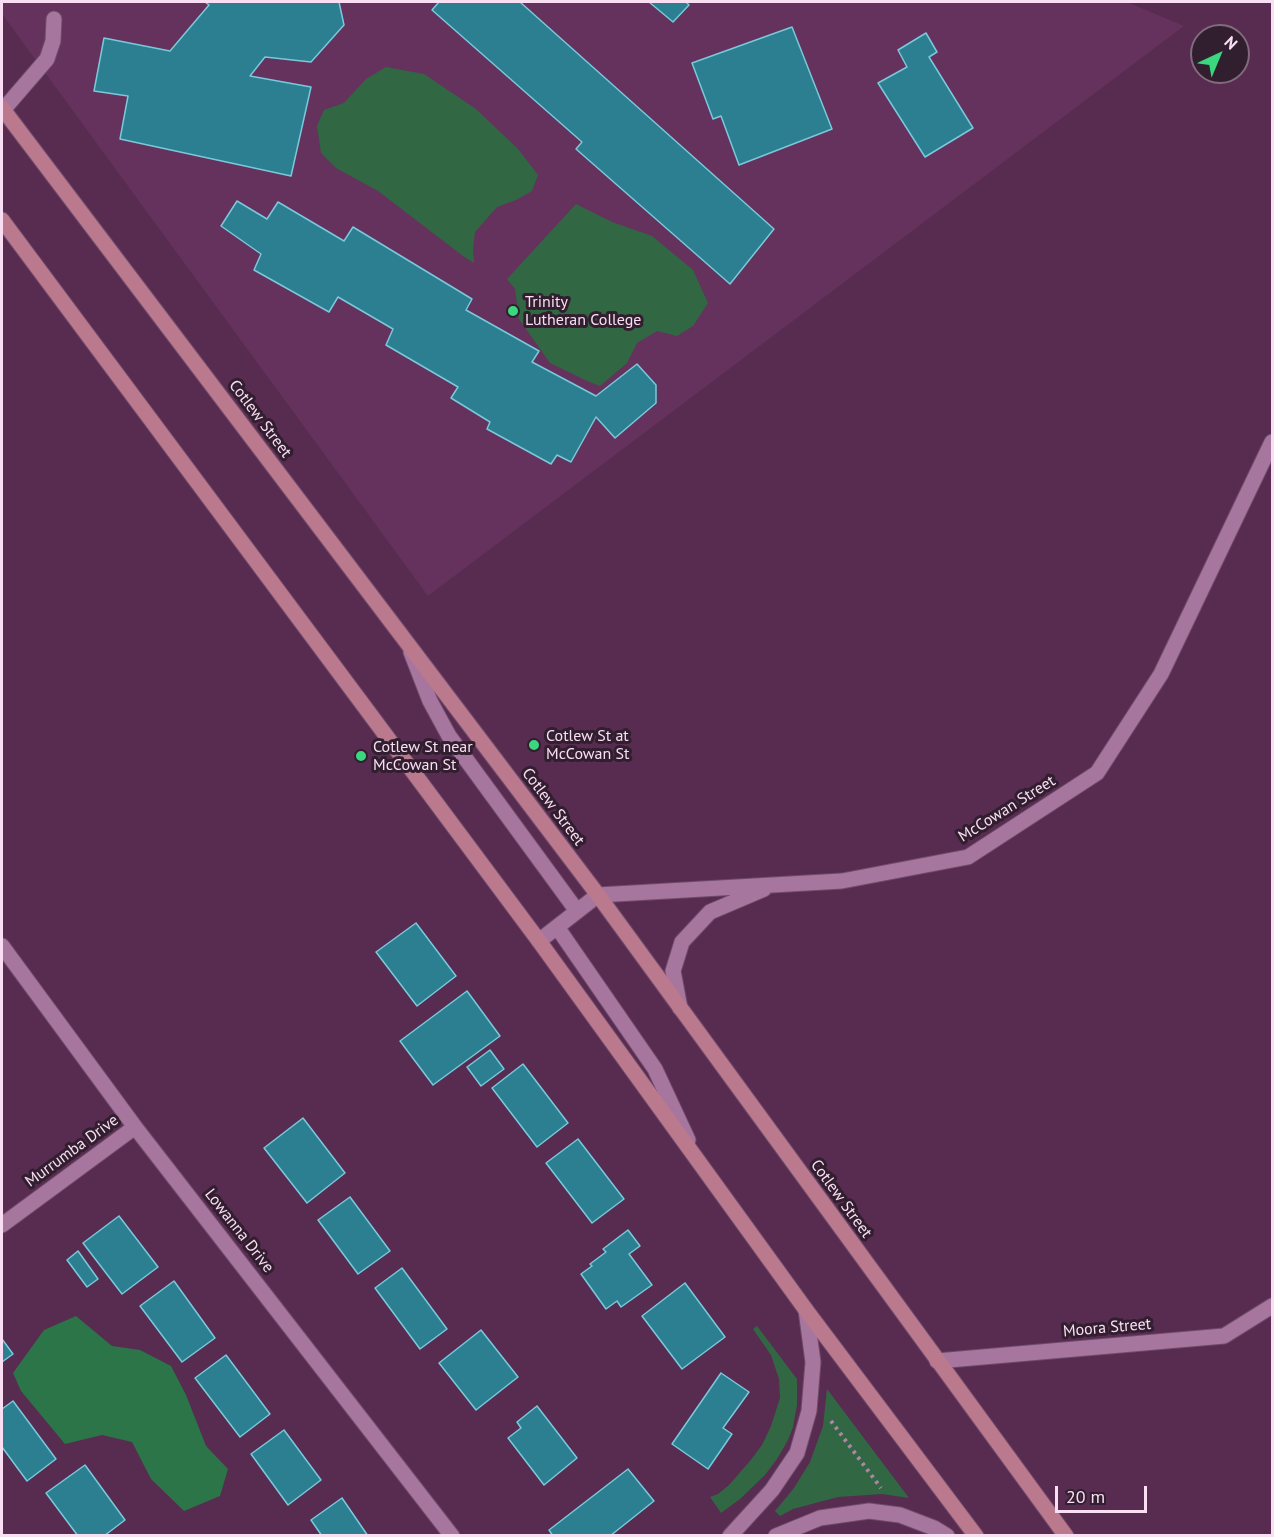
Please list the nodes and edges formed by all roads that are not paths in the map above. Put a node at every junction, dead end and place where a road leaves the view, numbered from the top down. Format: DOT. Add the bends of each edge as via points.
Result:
graph roads {
  1 [pos="54,19"];
  2 [pos="2,109"];
  3 [pos="2,219"];
  4 [pos="1272,442"];
  5 [pos="408,644"];
  6 [pos="774,885"];
  7 [pos="598,895"];
  8 [pos="577,911"];
  9 [pos="557,927"];
  10 [pos="538,941"];
  11 [pos="2,946"];
  12 [pos="680,1008"];
  13 [pos="135,1127"];
  14 [pos="694,1154"];
  15 [pos="2,1225"];
  16 [pos="1272,1306"];
  17 [pos="806,1310"];
  18 [pos="937,1361"];
  19 [pos="452,1536"];
  20 [pos="730,1536"];
  21 [pos="776,1536"];
  22 [pos="947,1536"];
  23 [pos="976,1536"];
  24 [pos="1066,1536"];
  1 -- 2 [label="street" via="47,59"];
  2 -- 5 [label="main road, Cotlew Street"];
  3 -- 10 [label="main road"];
  4 -- 6 [label="street, McCowan Street" via="1161,674 1097,773 968,857 842,881"];
  5 -- 7 [label="main road, Cotlew Street"];
  5 -- 8 [label="street" via="448,736"];
  6 -- 7 [label="street, McCowan Street"];
  6 -- 12 [label="street" via="710,912 682,942 674,971"];
  7 -- 8 [label="street"];
  7 -- 12 [label="main road, Cotlew Street"];
  8 -- 9 [label="street"];
  9 -- 10 [label="street"];
  9 -- 14 [label="street" via="655,1069"];
  10 -- 14 [label="main road"];
  11 -- 13 [label="street, Lowanna Drive"];
  12 -- 18 [label="main road, Cotlew Street"];
  13 -- 15 [label="street, Murrumba Drive"];
  13 -- 19 [label="street, Lowanna Drive"];
  14 -- 17 [label="main road"];
  16 -- 18 [label="street, Moora Street" via="1224,1336"];
  17 -- 20 [label="street" via="813,1362 809,1411 797,1453 772,1490"];
  17 -- 23 [label="main road"];
  18 -- 24 [label="main road, Cotlew Street"];
  21 -- 22 [label="street" via="820,1518 869,1511 900,1515"];
}
